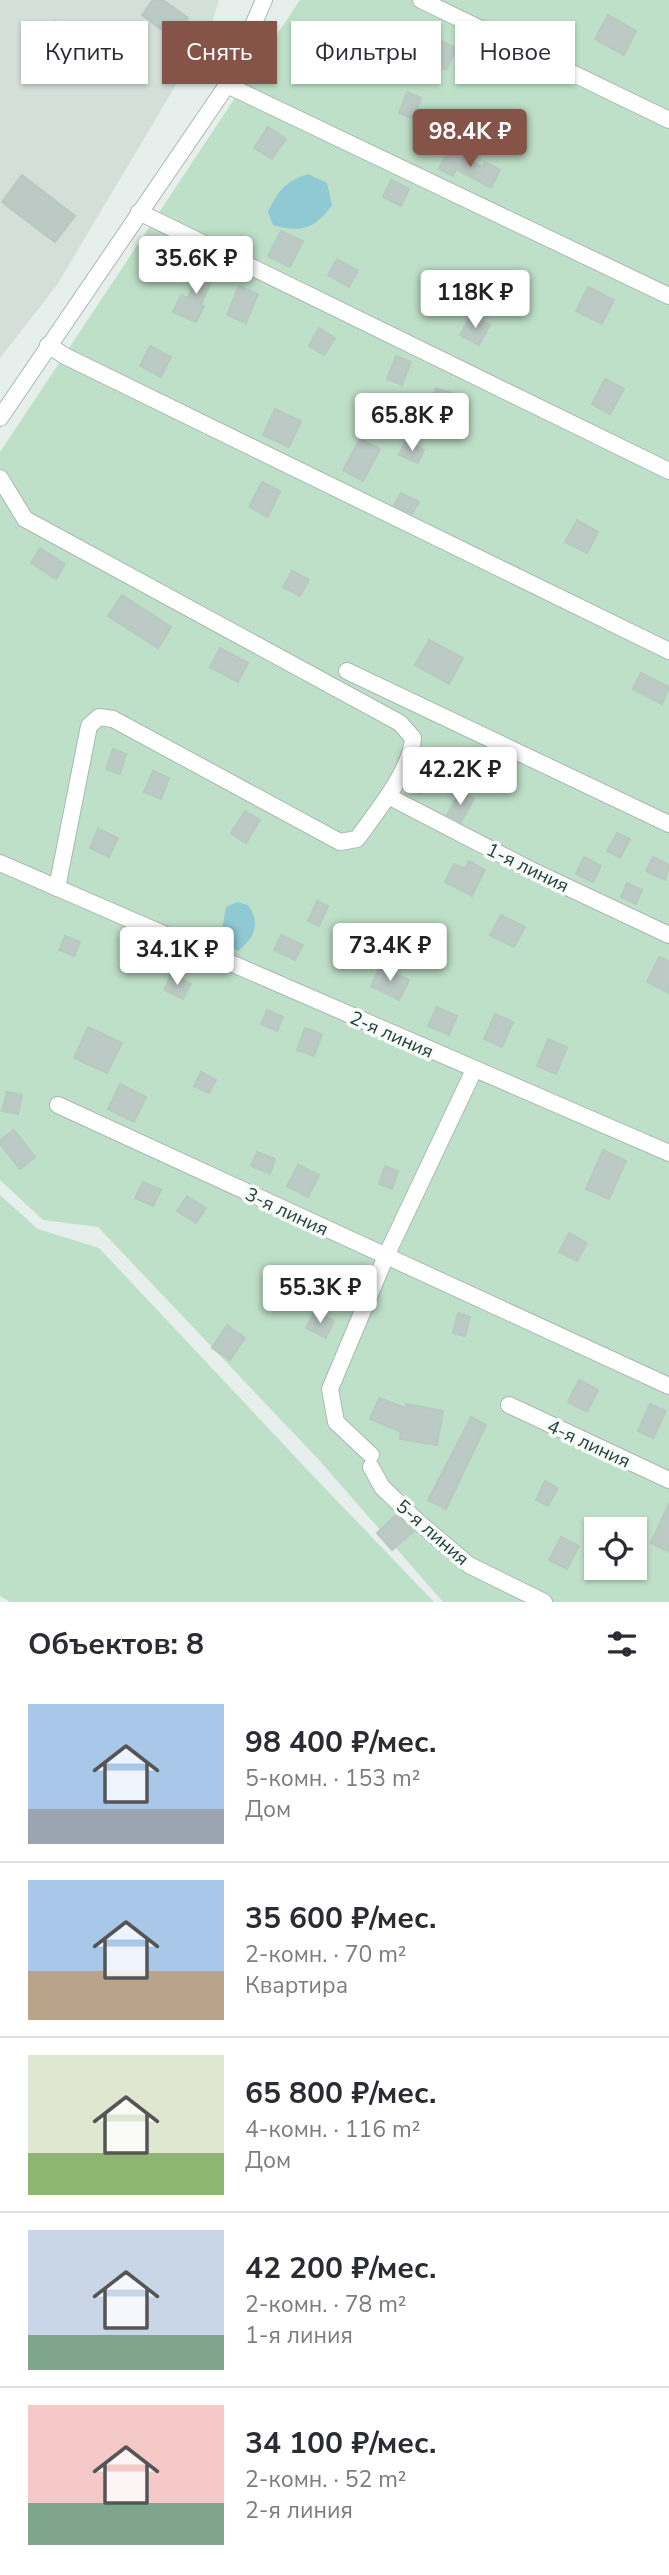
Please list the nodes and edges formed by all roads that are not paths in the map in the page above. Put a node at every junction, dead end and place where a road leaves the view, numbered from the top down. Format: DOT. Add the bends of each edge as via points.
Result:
graph roads {
  1 [pos="264,0"];
  2 [pos="421,0"];
  3 [pos="227,85"];
  4 [pos="669,120"];
  5 [pos="139,212"];
  6 [pos="669,296"];
  7 [pos="48,345"];
  8 [pos="0,418"];
  9 [pos="669,471"];
  10 [pos="0,478"];
  11 [pos="669,650"];
  12 [pos="347,671"];
  13 [pos="388,796"];
  14 [pos="669,824"];
  15 [pos="0,863"];
  16 [pos="57,888"];
  17 [pos="669,935"];
  18 [pos="474,1070"];
  19 [pos="58,1105"];
  20 [pos="669,1153"];
  21 [pos="386,1256"];
  22 [pos="669,1386"];
  23 [pos="509,1405"];
  24 [pos="669,1480"];
  25 [pos="544,1602"];
  1 -- 3 [label="street"];
  2 -- 4 [label="street"];
  3 -- 5 [label="street"];
  3 -- 6 [label="street"];
  5 -- 7 [label="street"];
  5 -- 9 [label="street"];
  7 -- 8 [label="street"];
  7 -- 11 [label="street"];
  10 -- 13 [label="street" via="25,519 400,723 412,738 412,750"];
  12 -- 14 [label="street"];
  13 -- 16 [label="street" via="357,839 340,842 113,719 99,717 89,726"];
  13 -- 17 [label="street, 1-я линия"];
  15 -- 16 [label="street, 2-я линия"];
  16 -- 18 [label="street, 2-я линия"];
  18 -- 20 [label="street, 2-я линия"];
  18 -- 21 [label="street, 5-я линия"];
  19 -- 21 [label="street, 3-я линия"];
  21 -- 22 [label="street, 3-я линия"];
  21 -- 25 [label="street, 5-я линия" via="330,1389 336,1422 371,1461 382,1487 416,1521 469,1565"];
  23 -- 24 [label="street, 4-я линия"];
}
